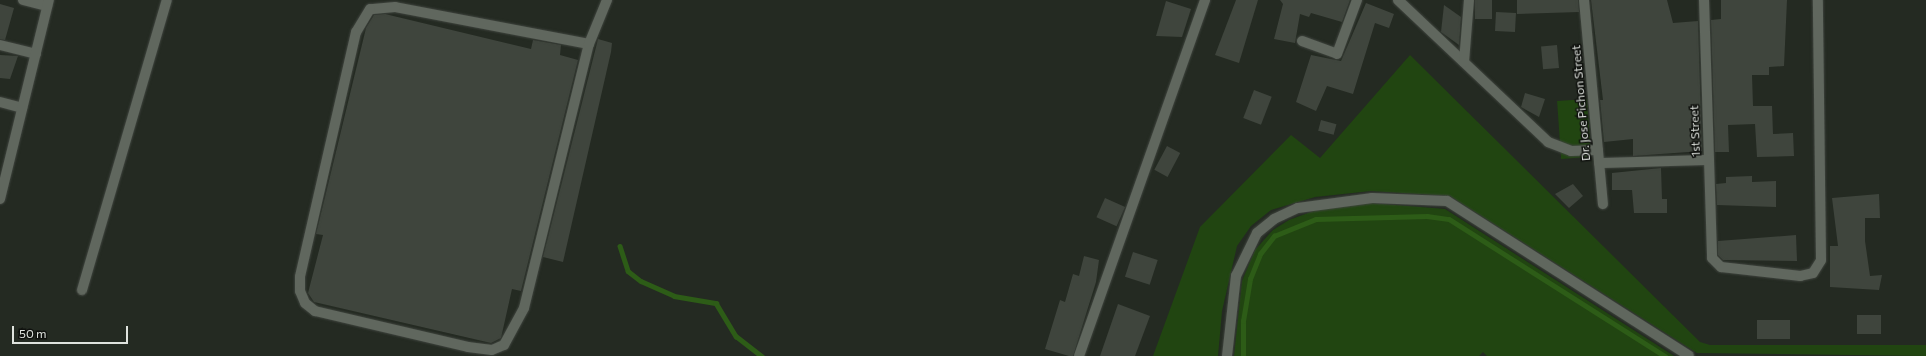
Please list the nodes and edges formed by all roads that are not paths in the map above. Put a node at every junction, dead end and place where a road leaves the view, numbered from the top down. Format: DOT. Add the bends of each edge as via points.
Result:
graph roads {
  1 [pos="23,0"];
  2 [pos="166,0"];
  3 [pos="607,0"];
  4 [pos="1204,0"];
  5 [pos="1357,0"];
  6 [pos="1398,0"];
  7 [pos="1469,0"];
  8 [pos="1584,0"];
  9 [pos="1704,0"];
  10 [pos="1818,0"];
  11 [pos="48,3"];
  12 [pos="1302,41"];
  13 [pos="590,44"];
  14 [pos="0,45"];
  15 [pos="36,54"];
  16 [pos="1464,62"];
  17 [pos="0,102"];
  18 [pos="22,108"];
  19 [pos="1598,150"];
  20 [pos="1709,160"];
  21 [pos="1599,163"];
  22 [pos="0,199"];
  23 [pos="1603,204"];
  24 [pos="82,290"];
  25 [pos="1079,356"];
  26 [pos="1227,356"];
  27 [pos="1689,356"];
  1 -- 11 [label="street"];
  2 -- 24 [label="street"];
  3 -- 13 [label="street"];
  4 -- 25 [label="street"];
  5 -- 12 [label="street" via="1337,54"];
  6 -- 16 [label="street"];
  7 -- 16 [label="street"];
  8 -- 19 [label="street, Dr. Jose Pichon Street"];
  9 -- 20 [label="street, 1st Street"];
  10 -- 20 [label="street, 1st Street" via="1822,246 1818,268 1800,276 1721,267 1713,262"];
  11 -- 15 [label="street"];
  13 -- 13 [label="street" via="524,308 504,345 492,350 468,347 315,311 305,303 300,291 302,270 356,32 370,10 395,7"];
  14 -- 15 [label="street"];
  15 -- 18 [label="street"];
  16 -- 19 [label="street" via="1548,142 1571,151"];
  17 -- 18 [label="street"];
  18 -- 22 [label="street"];
  19 -- 21 [label="street, Dr. Jose Pichon Street"];
  20 -- 21 [label="street"];
  21 -- 23 [label="street, Dr. Jose Pichon Street"];
  26 -- 27 [label="street" via="1236,276 1258,233 1274,219 1298,208 1372,198 1447,201"];
}
